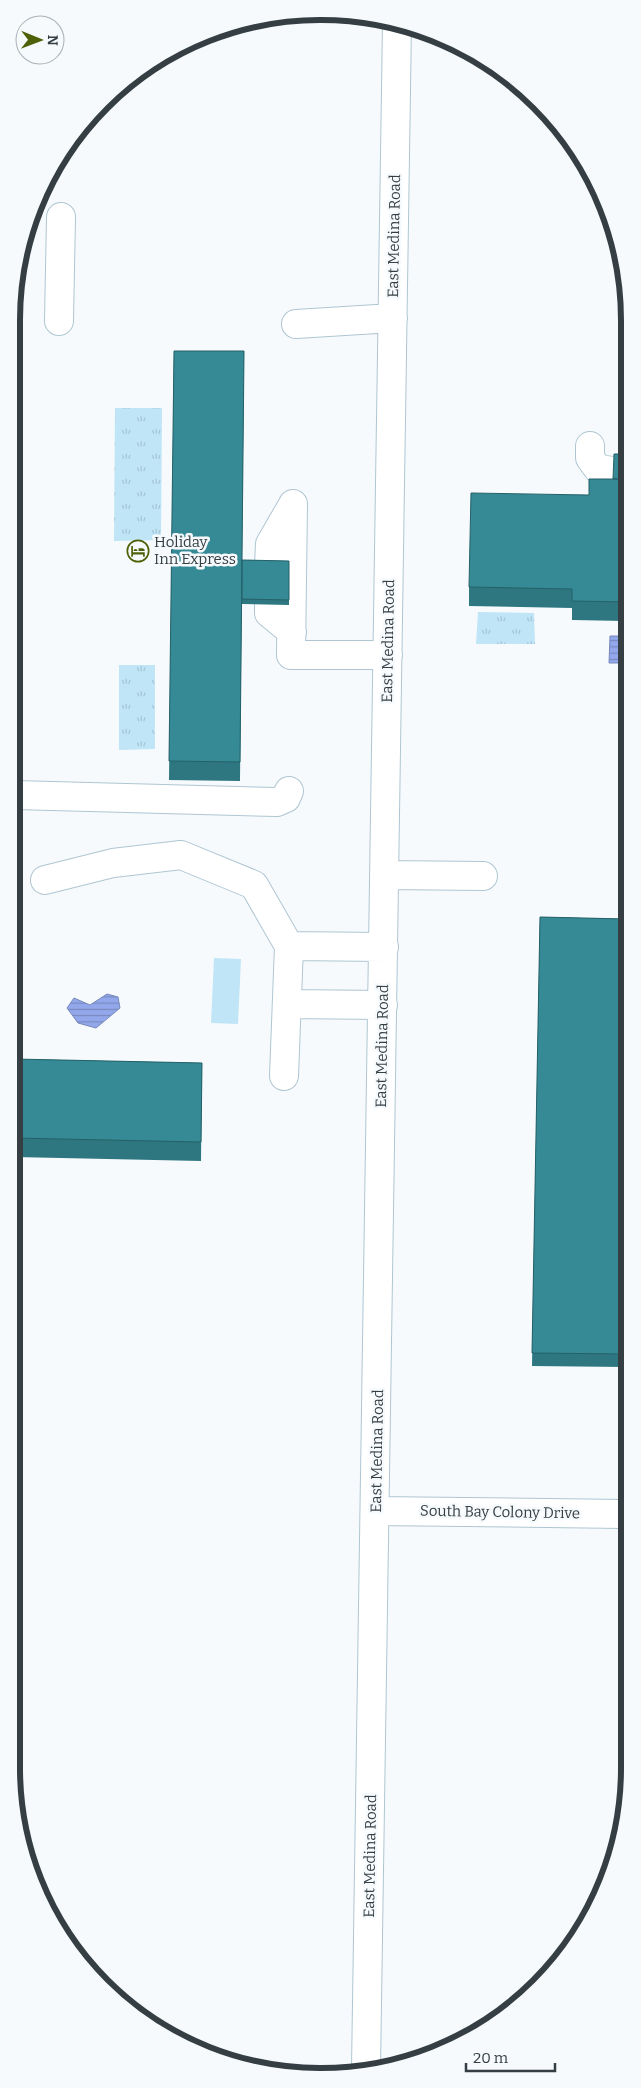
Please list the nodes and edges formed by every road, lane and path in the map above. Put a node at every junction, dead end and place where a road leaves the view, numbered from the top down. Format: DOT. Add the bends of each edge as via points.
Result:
graph roads {
  1 [pos="397,30"];
  2 [pos="61,217"];
  3 [pos="393,318"];
  4 [pos="59,321"];
  5 [pos="296,324"];
  6 [pos="590,446"];
  7 [pos="613,471"];
  8 [pos="269,565"];
  9 [pos="269,604"];
  10 [pos="292,632"];
  11 [pos="388,656"];
  12 [pos="289,791"];
  13 [pos="20,795"];
  14 [pos="385,875"];
  15 [pos="483,876"];
  16 [pos="45,880"];
  17 [pos="289,946"];
  18 [pos="384,947"];
  19 [pos="288,1004"];
  20 [pos="383,1005"];
  21 [pos="284,1076"];
  22 [pos="376,1511"];
  23 [pos="621,1514"];
  24 [pos="366,2064"];
  1 -- 3 [label="street, East Medina Road"];
  2 -- 4 [label="street"];
  3 -- 5 [label="street"];
  3 -- 11 [label="street, East Medina Road"];
  6 -- 7 [label="street" via="590,458 598,470"];
  8 -- 10 [label="street" via="270,544 293,504"];
  9 -- 10 [label="street" via="269,613"];
  10 -- 11 [label="street" via="291,655"];
  11 -- 14 [label="street, East Medina Road"];
  12 -- 13 [label="street" via="286,798 277,802"];
  14 -- 15 [label="street"];
  14 -- 18 [label="street, East Medina Road"];
  16 -- 17 [label="street" via="113,863 182,856 254,884"];
  17 -- 18 [label="street"];
  17 -- 19 [label="street"];
  18 -- 20 [label="street, East Medina Road"];
  19 -- 20 [label="street"];
  19 -- 21 [label="street"];
  20 -- 22 [label="street, East Medina Road"];
  22 -- 23 [label="street, South Bay Colony Drive"];
  22 -- 24 [label="street, East Medina Road"];
}
